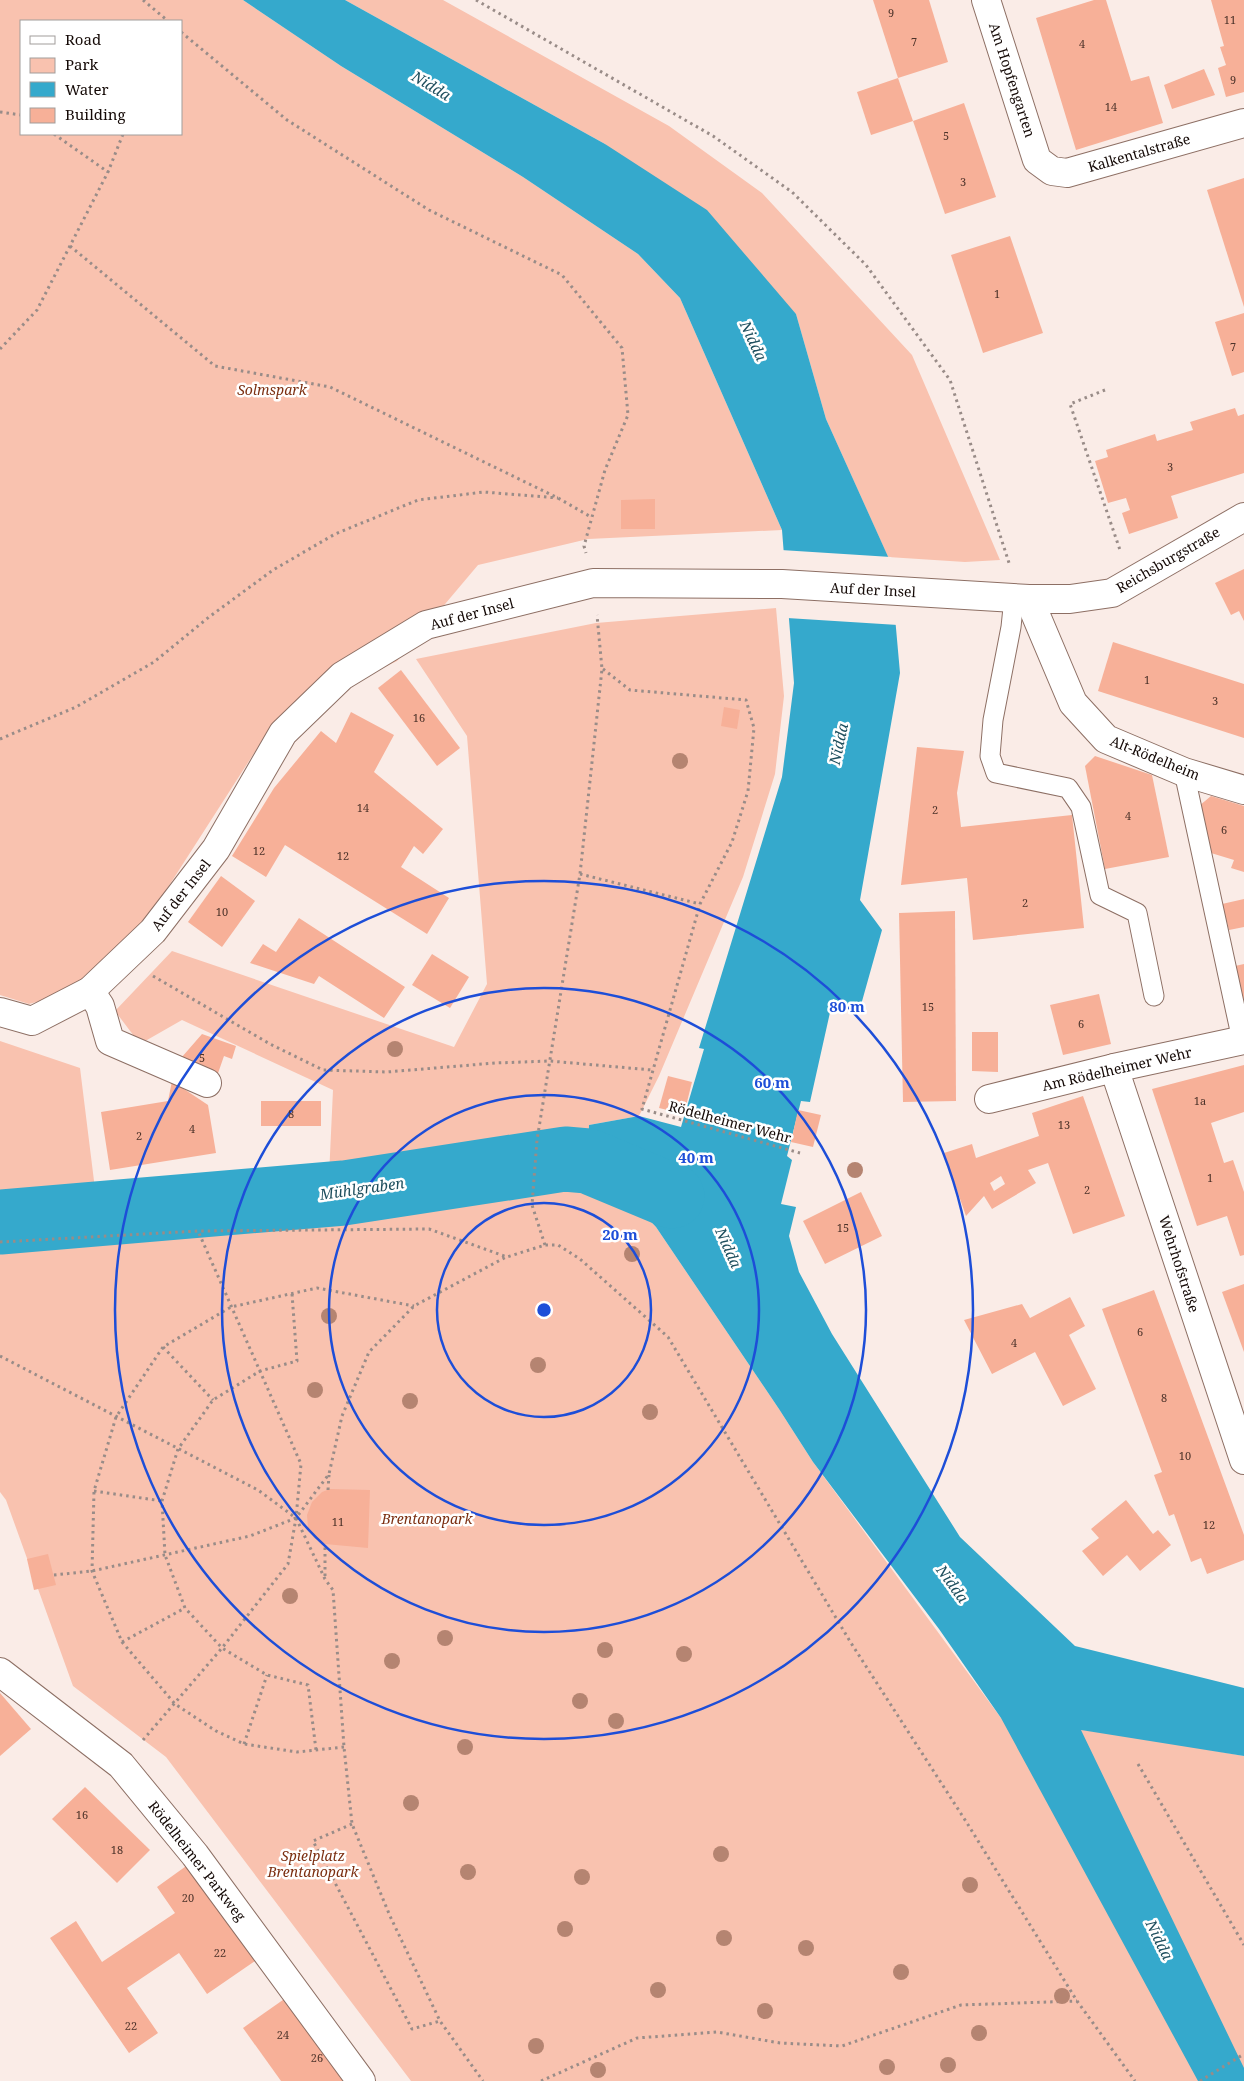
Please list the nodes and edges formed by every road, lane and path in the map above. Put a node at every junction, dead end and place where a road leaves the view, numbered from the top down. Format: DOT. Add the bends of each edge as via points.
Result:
graph roads {
  1 [pos="143,0"];
  2 [pos="476,0"];
  3 [pos="986,0"];
  4 [pos="167,20"];
  5 [pos="182,33"];
  6 [pos="0,112"];
  7 [pos="20,114"];
  8 [pos="1244,123"];
  9 [pos="55,135"];
  10 [pos="123,135"];
  11 [pos="1037,160"];
  12 [pos="108,172"];
  13 [pos="70,246"];
  14 [pos="0,349"];
  15 [pos="1105,390"];
  16 [pos="558,498"];
  17 [pos="591,517"];
  18 [pos="1244,517"];
  19 [pos="1132,581"];
  20 [pos="593,583"];
  21 [pos="1022,598"];
  22 [pos="602,669"];
  23 [pos="0,739"];
  24 [pos="1184,772"];
  25 [pos="1244,790"];
  26 [pos="580,874"];
  27 [pos="700,904"];
  28 [pos="152,976"];
  29 [pos="90,991"];
  30 [pos="1154,996"];
  31 [pos="0,1012"];
  32 [pos="1243,1040"];
  33 [pos="550,1061"];
  34 [pos="1114,1068"];
  35 [pos="652,1070"];
  36 [pos="207,1083"];
  37 [pos="990,1099"];
  38 [pos="800,1152"];
  39 [pos="198,1231"];
  40 [pos="0,1242"];
  41 [pos="545,1245"];
  42 [pos="507,1257"];
  43 [pos="292,1294"];
  44 [pos="414,1306"];
  45 [pos="231,1307"];
  46 [pos="163,1346"];
  47 [pos="0,1356"];
  48 [pos="260,1371"];
  49 [pos="213,1400"];
  50 [pos="116,1418"];
  51 [pos="1239,1425"];
  52 [pos="178,1449"];
  53 [pos="1244,1460"];
  54 [pos="329,1474"];
  55 [pos="328,1490"];
  56 [pos="94,1492"];
  57 [pos="162,1501"];
  58 [pos="296,1518"];
  59 [pos="325,1544"];
  60 [pos="165,1555"];
  61 [pos="92,1571"];
  62 [pos="54,1575"];
  63 [pos="325,1579"];
  64 [pos="185,1608"];
  65 [pos="122,1642"];
  66 [pos="222,1648"];
  67 [pos="0,1672"];
  68 [pos="267,1675"];
  69 [pos="175,1704"];
  70 [pos="244,1744"];
  71 [pos="344,1747"];
  72 [pos="316,1750"];
  73 [pos="121,1764"];
  74 [pos="1138,1764"];
  75 [pos="352,1824"];
  76 [pos="1244,1945"];
  77 [pos="1077,2001"];
  78 [pos="440,2021"];
  79 [pos="1244,2054"];
  80 [pos="361,2081"];
  81 [pos="483,2081"];
  82 [pos="541,2081"];
  83 [pos="1135,2081"];
  84 [pos="1200,2081"];
  1 -- 4 [label="path"];
  2 -- 21 [label="path" via="713,136 792,192 866,265 950,380"];
  3 -- 11 [label="street, Am Hopfengarten"];
  5 -- 17 [label="path" via="295,125 429,210 562,275 622,348 628,415 605,470"];
  6 -- 7 [label="path"];
  8 -- 11 [label="street, Kalkentalstraße" via="1067,173 1052,171"];
  9 -- 12 [label="path"];
  10 -- 12 [label="path"];
  12 -- 13 [label="path"];
  13 -- 14 [label="path" via="37,310"];
  13 -- 16 [label="path" via="215,366 330,387"];
  15 -- 19 [label="path" via="1070,404"];
  16 -- 17 [label="path"];
  16 -- 23 [label="path" via="484,492 418,500 335,534 274,570 154,662 76,707"];
  17 -- 20 [label="path" via="584,546"];
  18 -- 19 [label="street, Reichsburgstraße"];
  19 -- 21 [label="street, Reichsburgstraße" via="1112,592 1070,599"];
  20 -- 21 [label="street, Auf der Insel" via="782,584"];
  20 -- 22 [label="path"];
  20 -- 29 [label="street, Auf der Insel" via="426,625 342,676 282,734 216,849 153,931"];
  21 -- 24 [label="street, Alt-Rödelheim" via="1073,703 1106,738"];
  21 -- 30 [label="lane" via="1011,628 990,756 996,773 1068,788 1081,807 1100,895 1137,913"];
  22 -- 26 [label="path"];
  22 -- 27 [label="path" via="630,690 746,700 754,728 748,791 732,842"];
  24 -- 25 [label="street, Alt-Rödelheim"];
  24 -- 32 [label="lane"];
  26 -- 27 [label="path"];
  26 -- 33 [label="path"];
  27 -- 35 [label="path"];
  28 -- 33 [label="path" via="270,1044 323,1070 387,1072 495,1062"];
  29 -- 31 [label="street, Auf der Insel" via="32,1022"];
  29 -- 36 [label="street" via="100,1006 110,1041"];
  32 -- 34 [label="street, Am Rödelheimer Wehr"];
  33 -- 35 [label="path"];
  33 -- 41 [label="path" via="537,1140 532,1205"];
  34 -- 37 [label="street, Am Rödelheimer Wehr"];
  34 -- 51 [label="street, Wehrhofstraße"];
  35 -- 38 [label="path, Rödelheimer Wehr" via="642,1110"];
  39 -- 40 [label="path"];
  39 -- 42 [label="path" via="429,1229"];
  39 -- 45 [label="path"];
  41 -- 42 [label="path"];
  41 -- 77 [label="path" via="558,1244 580,1259 668,1337 851,1643"];
  42 -- 44 [label="path"];
  43 -- 44 [label="path" via="317,1288"];
  43 -- 45 [label="path"];
  43 -- 48 [label="path" via="297,1361"];
  44 -- 54 [label="path" via="369,1352 342,1416"];
  45 -- 46 [label="path"];
  45 -- 48 [label="path"];
  46 -- 49 [label="path"];
  46 -- 50 [label="path"];
  47 -- 50 [label="path"];
  48 -- 49 [label="path"];
  48 -- 58 [label="path" via="301,1464"];
  49 -- 52 [label="path"];
  50 -- 52 [label="path"];
  50 -- 56 [label="path"];
  51 -- 53 [label="street, Wehrhofstraße"];
  52 -- 57 [label="path"];
  52 -- 58 [label="path" via="258,1490"];
  54 -- 55 [label="path"];
  54 -- 58 [label="path"];
  56 -- 57 [label="path"];
  56 -- 61 [label="path"];
  57 -- 60 [label="path"];
  58 -- 60 [label="path" via="250,1536"];
  58 -- 63 [label="path"];
  58 -- 66 [label="path" via="288,1564"];
  59 -- 63 [label="path"];
  60 -- 61 [label="path"];
  60 -- 64 [label="path"];
  61 -- 62 [label="path"];
  61 -- 65 [label="path"];
  63 -- 71 [label="path" via="333,1590"];
  64 -- 65 [label="path"];
  64 -- 66 [label="path"];
  65 -- 69 [label="path"];
  66 -- 68 [label="path"];
  66 -- 69 [label="path"];
  67 -- 73 [label="street, Rödelheimer Parkweg"];
  68 -- 70 [label="path"];
  68 -- 72 [label="path" via="308,1685"];
  69 -- 70 [label="path"];
  69 -- 73 [label="path"];
  70 -- 72 [label="path" via="297,1752"];
  71 -- 72 [label="path"];
  71 -- 75 [label="path"];
  73 -- 80 [label="street, Rödelheimer Parkweg" via="195,1855"];
  74 -- 76 [label="path"];
  75 -- 78 [label="path" via="390,1916"];
  75 -- 78 [label="path" via="313,1840 412,2029"];
  77 -- 82 [label="path" via="961,2005 842,2046 780,2043 717,2032 637,2038"];
  77 -- 83 [label="path"];
  78 -- 81 [label="path"];
  79 -- 84 [label="path"];
}
